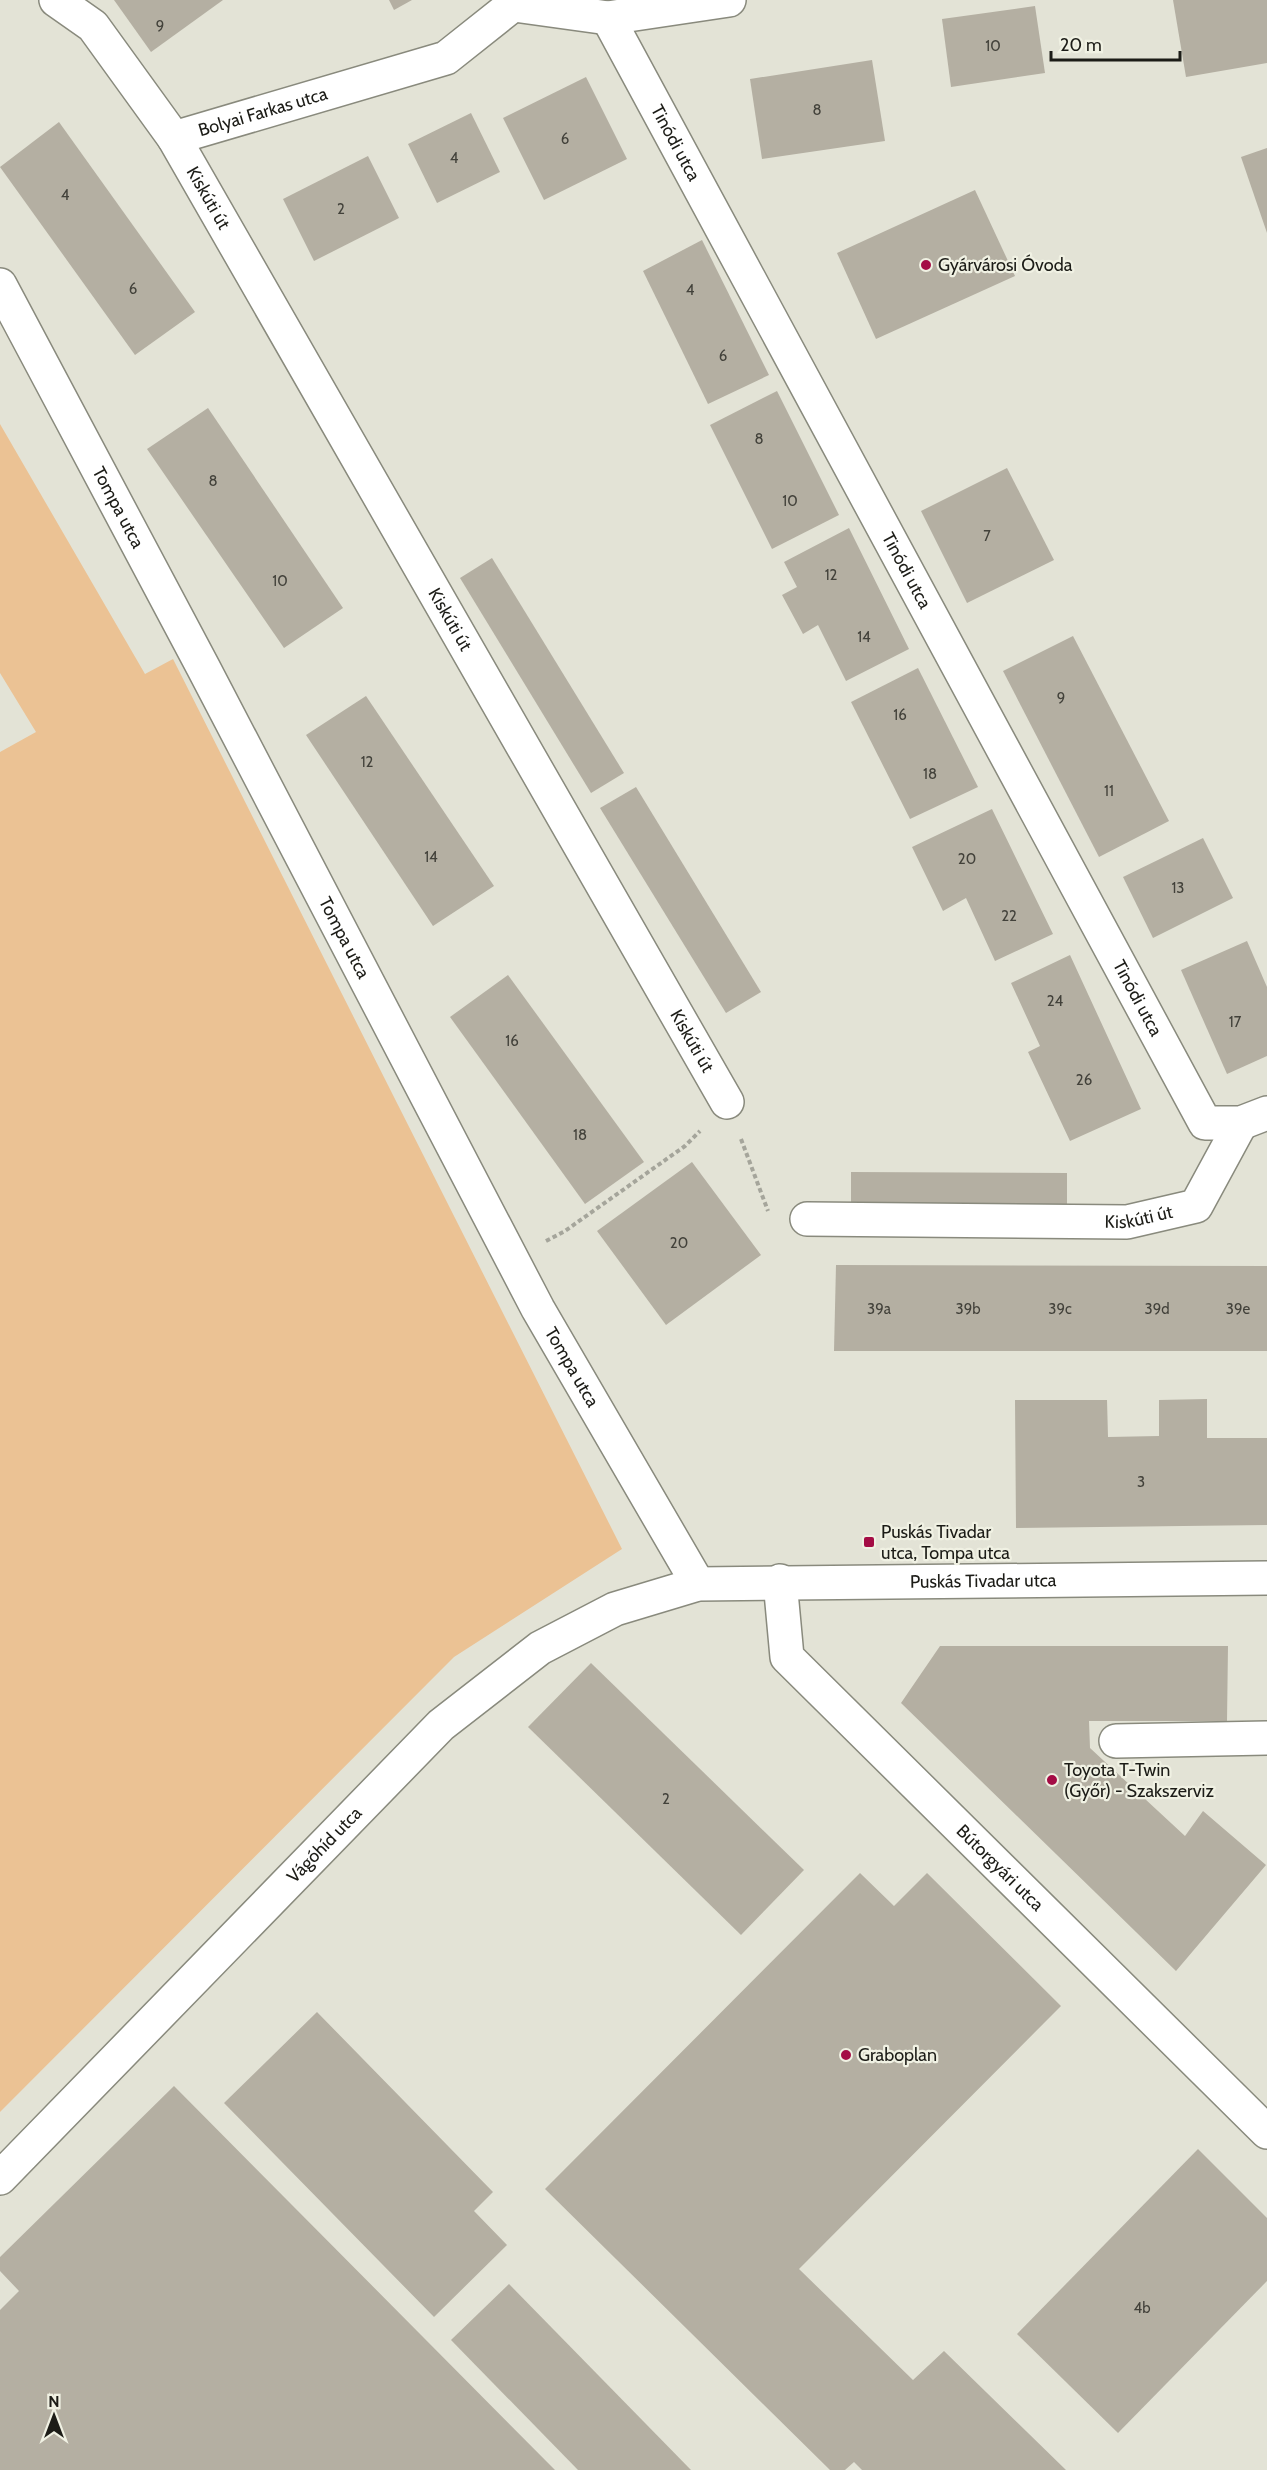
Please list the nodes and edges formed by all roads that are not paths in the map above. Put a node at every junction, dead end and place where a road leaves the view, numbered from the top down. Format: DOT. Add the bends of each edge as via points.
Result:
graph roads {
  1 [pos="56,0"];
  2 [pos="729,0"];
  3 [pos="514,2"];
  4 [pos="608,18"];
  5 [pos="174,138"];
  6 [pos="4,304"];
  7 [pos="727,1102"];
  8 [pos="1254,1118"];
  9 [pos="1205,1123"];
  10 [pos="807,1218"];
  11 [pos="1267,1578"];
  12 [pos="780,1581"];
  13 [pos="698,1584"];
  14 [pos="1267,1738"];
  15 [pos="1116,1741"];
  16 [pos="1267,2132"];
  17 [pos="0,2178"];
  1 -- 5 [label="street, Bolyai Farkas utca" via="93,26"];
  2 -- 4 [label="street, Bolyai Farkas utca"];
  3 -- 4 [label="street, Bolyai Farkas utca"];
  3 -- 5 [label="street, Bolyai Farkas utca" via="446,58"];
  4 -- 9 [label="street, Tinódi utca"];
  5 -- 7 [label="street, Kiskúti út"];
  6 -- 13 [label="street, Tompa utca" via="209,677 538,1309"];
  8 -- 9 [label="street, Kiskúti út"];
  8 -- 10 [label="street, Kiskúti út" via="1196,1206 1126,1222"];
  11 -- 12 [label="street, Puskás Tivadar utca"];
  12 -- 13 [label="street, Puskás Tivadar utca"];
  12 -- 16 [label="street, Bútorgyári utca" via="787,1657"];
  13 -- 17 [label="street, Vágóhíd utca" via="615,1609 540,1648 441,1725"];
  14 -- 15 [label="street"];
}
